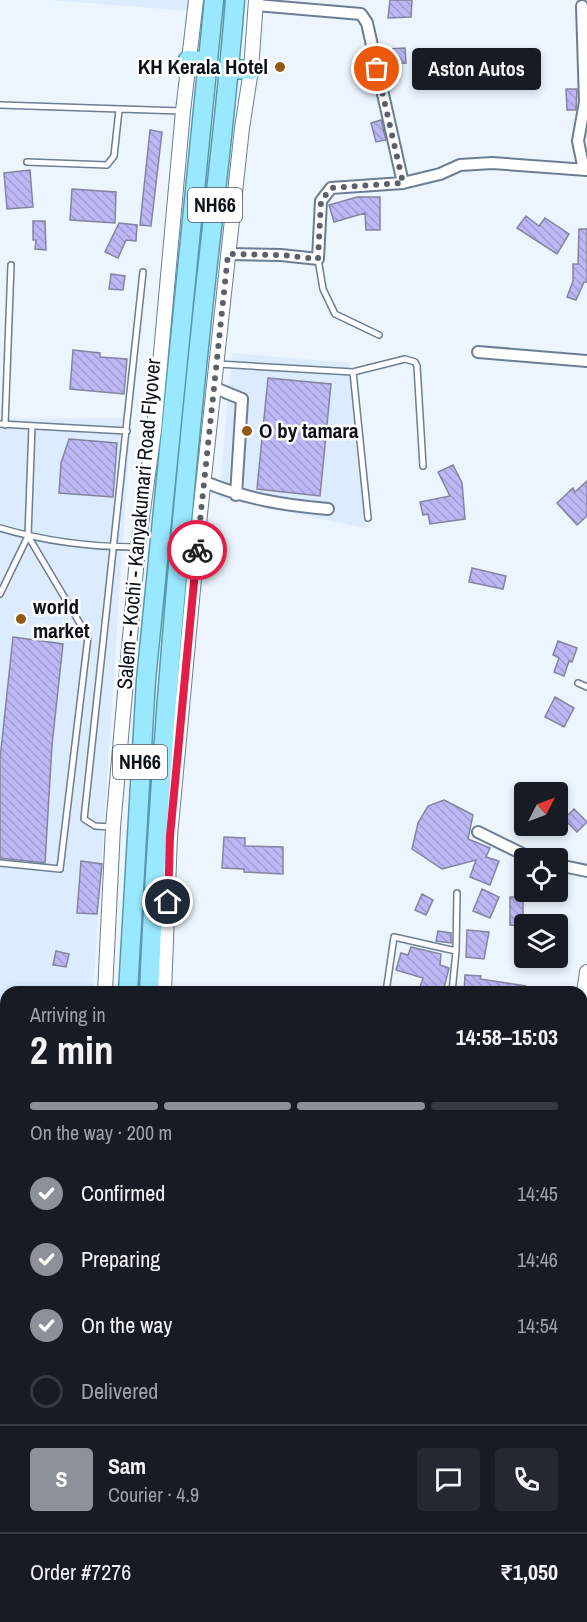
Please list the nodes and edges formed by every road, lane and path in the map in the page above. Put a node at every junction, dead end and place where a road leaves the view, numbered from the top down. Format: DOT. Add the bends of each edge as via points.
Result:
graph roads {
  1 [pos="196,0"];
  2 [pos="214,0"];
  3 [pos="236,0"];
  4 [pos="256,2"];
  5 [pos="582,6"];
  6 [pos="188,60"];
  7 [pos="208,61"];
  8 [pos="230,69"];
  9 [pos="251,70"];
  10 [pos="0,105"];
  11 [pos="119,110"];
  12 [pos="183,111"];
  13 [pos="27,162"];
  14 [pos="585,170"];
  15 [pos="403,183"];
  16 [pos="228,254"];
  17 [pos="318,259"];
  18 [pos="11,265"];
  19 [pos="143,272"];
  20 [pos="379,335"];
  21 [pos="477,352"];
  22 [pos="587,361"];
  23 [pos="216,364"];
  24 [pos="353,372"];
  25 [pos="215,388"];
  26 [pos="2,424"];
  27 [pos="32,426"];
  28 [pos="127,432"];
  29 [pos="423,466"];
  30 [pos="205,482"];
  31 [pos="236,495"];
  32 [pos="328,508"];
  33 [pos="368,518"];
  34 [pos="0,528"];
  35 [pos="28,536"];
  36 [pos="113,547"];
  37 [pos="138,547"];
  38 [pos="0,594"];
  39 [pos="579,683"];
  40 [pos="587,687"];
  41 [pos="113,827"];
  42 [pos="478,832"];
  43 [pos="514,850"];
  44 [pos="0,863"];
  45 [pos="568,867"];
  46 [pos="587,871"];
  47 [pos="457,893"];
  48 [pos="456,951"];
  49 [pos="105,986"];
  50 [pos="128,986"];
  51 [pos="149,986"];
  52 [pos="164,986"];
  53 [pos="387,986"];
  54 [pos="453,986"];
  1 -- 6 [label="street"];
  2 -- 7 [label="highway, NH66"];
  3 -- 8 [label="highway, NH66"];
  4 -- 9 [label="street"];
  4 -- 15 [label="street" via="361,14 367,23"];
  5 -- 14 [label="street" via="585,102 578,141"];
  6 -- 7 [label="highway"];
  6 -- 12 [label="street"];
  7 -- 50 [label="highway, Salem - Kochi - Kanyakumari Road Flyover / NH66" via="146,680"];
  8 -- 9 [label="highway"];
  8 -- 51 [label="highway, Salem - Kochi - Kanyakumari Road Flyover / NH66" via="168,673"];
  9 -- 16 [label="street"];
  10 -- 11 [label="lane"];
  11 -- 12 [label="lane"];
  11 -- 13 [label="lane" via="114,156 107,165"];
  12 -- 37 [label="street" via="154,430"];
  14 -- 15 [label="street" via="492,163 460,165"];
  15 -- 17 [label="street" via="331,188 321,201"];
  16 -- 17 [label="street"];
  16 -- 23 [label="street"];
  17 -- 20 [label="lane" via="323,289 335,314"];
  18 -- 26 [label="lane"];
  19 -- 28 [label="lane"];
  21 -- 22 [label="street"];
  23 -- 24 [label="lane"];
  23 -- 25 [label="street"];
  24 -- 29 [label="lane" via="405,359 415,362"];
  24 -- 33 [label="lane"];
  25 -- 30 [label="street"];
  25 -- 31 [label="street" via="242,399"];
  26 -- 27 [label="lane"];
  27 -- 28 [label="lane"];
  27 -- 35 [label="lane"];
  28 -- 36 [label="lane"];
  30 -- 31 [label="street"];
  30 -- 52 [label="street" via="170,836"];
  31 -- 32 [label="street"];
  34 -- 35 [label="lane"];
  35 -- 36 [label="lane"];
  35 -- 38 [label="lane"];
  35 -- 44 [label="lane" via="88,638 60,869"];
  36 -- 37 [label="lane"];
  36 -- 41 [label="lane" via="84,819 95,826"];
  37 -- 41 [label="street"];
  39 -- 40 [label="lane"];
  41 -- 49 [label="street"];
  42 -- 43 [label="street"];
  45 -- 46 [label="street"];
  47 -- 48 [label="lane"];
  48 -- 53 [label="lane" via="394,937"];
  48 -- 54 [label="lane"];
}
